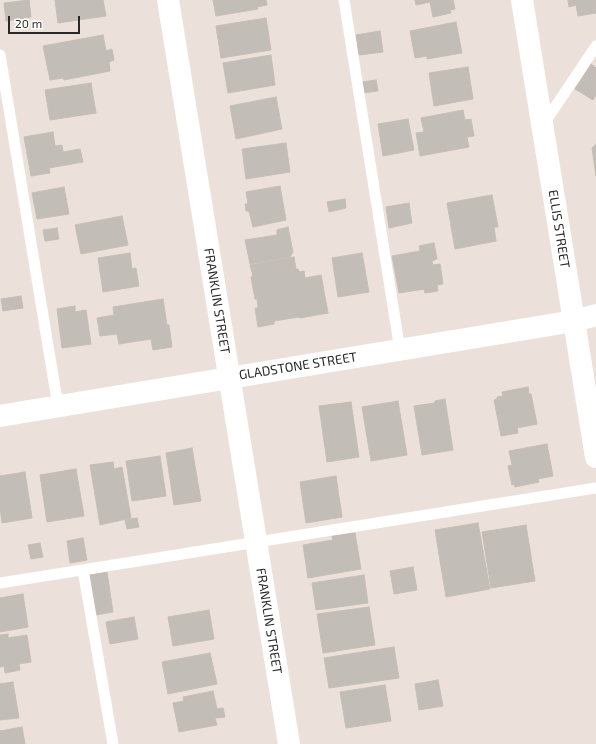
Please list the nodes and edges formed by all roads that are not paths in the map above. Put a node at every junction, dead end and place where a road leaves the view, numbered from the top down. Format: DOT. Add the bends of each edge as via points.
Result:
graph roads {
  1 [pos="168,0"];
  2 [pos="344,0"];
  3 [pos="522,0"];
  4 [pos="596,46"];
  5 [pos="0,55"];
  6 [pos="542,126"];
  7 [pos="596,315"];
  8 [pos="574,321"];
  9 [pos="400,350"];
  10 [pos="230,378"];
  11 [pos="58,406"];
  12 [pos="0,416"];
  13 [pos="596,457"];
  14 [pos="596,488"];
  15 [pos="256,542"];
  16 [pos="83,570"];
  17 [pos="0,583"];
  18 [pos="113,744"];
  19 [pos="289,744"];
  1 -- 10 [label="street, FRANKLIN STREET"];
  2 -- 9 [label="lane"];
  3 -- 6 [label="street, ELLIS STREET"];
  4 -- 6 [label="lane"];
  5 -- 11 [label="lane"];
  6 -- 8 [label="street, ELLIS STREET"];
  7 -- 8 [label="street, GLADSTONE STREET"];
  8 -- 9 [label="street, GLADSTONE STREET"];
  8 -- 13 [label="street, ELLIS STREET"];
  9 -- 10 [label="street, GLADSTONE STREET"];
  10 -- 11 [label="street, GLADSTONE STREET"];
  10 -- 15 [label="street, FRANKLIN STREET"];
  11 -- 12 [label="street, GLADSTONE STREET"];
  14 -- 15 [label="lane"];
  15 -- 16 [label="lane"];
  15 -- 19 [label="street, FRANKLIN STREET"];
  16 -- 17 [label="lane"];
  16 -- 18 [label="lane"];
}
